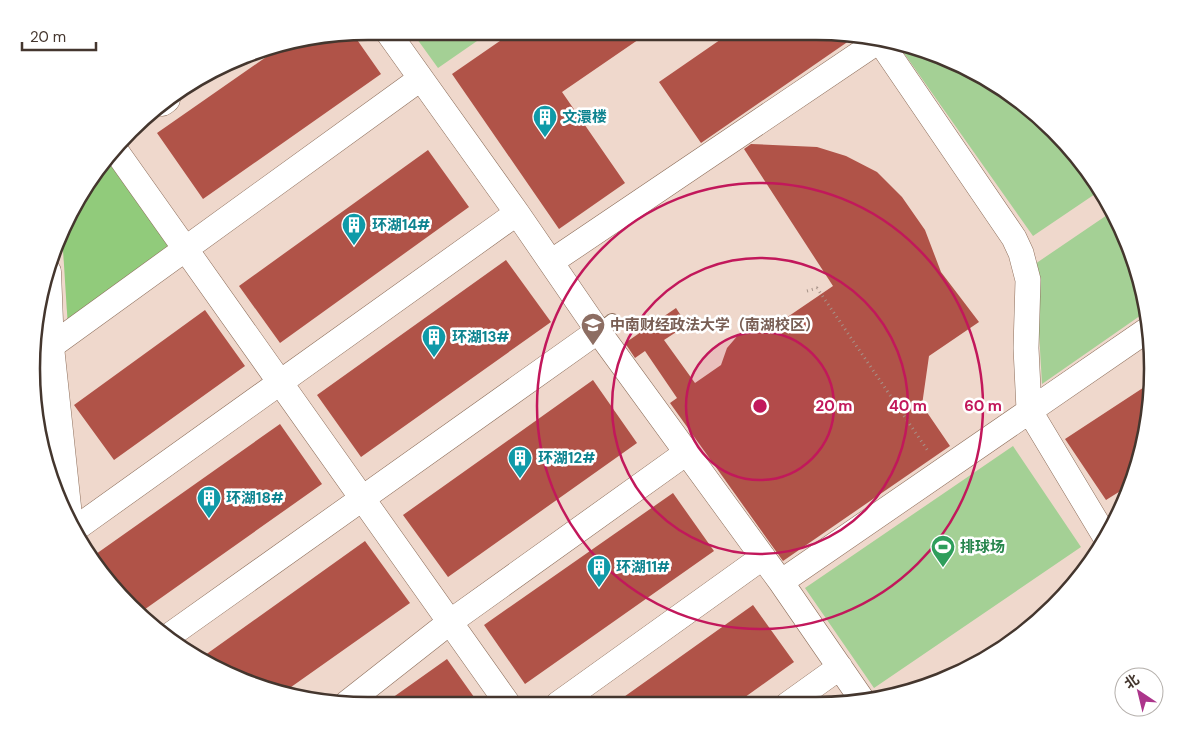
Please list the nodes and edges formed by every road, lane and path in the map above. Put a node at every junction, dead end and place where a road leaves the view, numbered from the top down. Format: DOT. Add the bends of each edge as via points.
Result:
graph roads {
  1 [pos="392,40"];
  2 [pos="872,45"];
  3 [pos="884,47"];
  4 [pos="420,79"];
  5 [pos="119,155"];
  6 [pos="517,213"];
  7 [pos="185,250"];
  8 [pos="551,262"];
  9 [pos="807,291"];
  10 [pos="48,296"];
  11 [pos="605,326"];
  12 [pos="1142,334"];
  13 [pos="50,347"];
  14 [pos="280,383"];
  15 [pos="1029,410"];
  16 [pos="686,452"];
  17 [pos="941,471"];
  18 [pos="66,496"];
  19 [pos="363,500"];
  20 [pos="80,525"];
  21 [pos="1101,530"];
  22 [pos="763,557"];
  23 [pos="781,582"];
  24 [pos="450,622"];
  25 [pos="174,633"];
  26 [pos="840,667"];
  27 [pos="859,694"];
  28 [pos="355,696"];
  29 [pos="503,697"];
  30 [pos="568,697"];
  31 [pos="798,697"];
  1 -- 4 [label="street"];
  2 -- 8 [label="street"];
  3 -- 15 [label="street" via="1021,253 1028,280 1026,348"];
  4 -- 6 [label="street"];
  4 -- 7 [label="street"];
  5 -- 7 [label="street"];
  6 -- 8 [label="street"];
  6 -- 14 [label="street"];
  7 -- 13 [label="street"];
  7 -- 14 [label="street"];
  8 -- 11 [label="street"];
  9 -- 17 [label="path" via="817,288"];
  10 -- 13 [label="main road"];
  11 -- 16 [label="street"];
  11 -- 19 [label="street"];
  12 -- 15 [label="street"];
  13 -- 18 [label="main road"];
  14 -- 19 [label="street"];
  14 -- 20 [label="street"];
  15 -- 17 [label="street"];
  15 -- 21 [label="street"];
  16 -- 22 [label="street"];
  16 -- 24 [label="street"];
  17 -- 23 [label="street"];
  19 -- 24 [label="street"];
  19 -- 25 [label="street"];
  22 -- 23 [label="street"];
  22 -- 30 [label="street"];
  23 -- 26 [label="street"];
  24 -- 28 [label="street"];
  24 -- 29 [label="street"];
  26 -- 27 [label="street"];
  26 -- 31 [label="street"];
}
